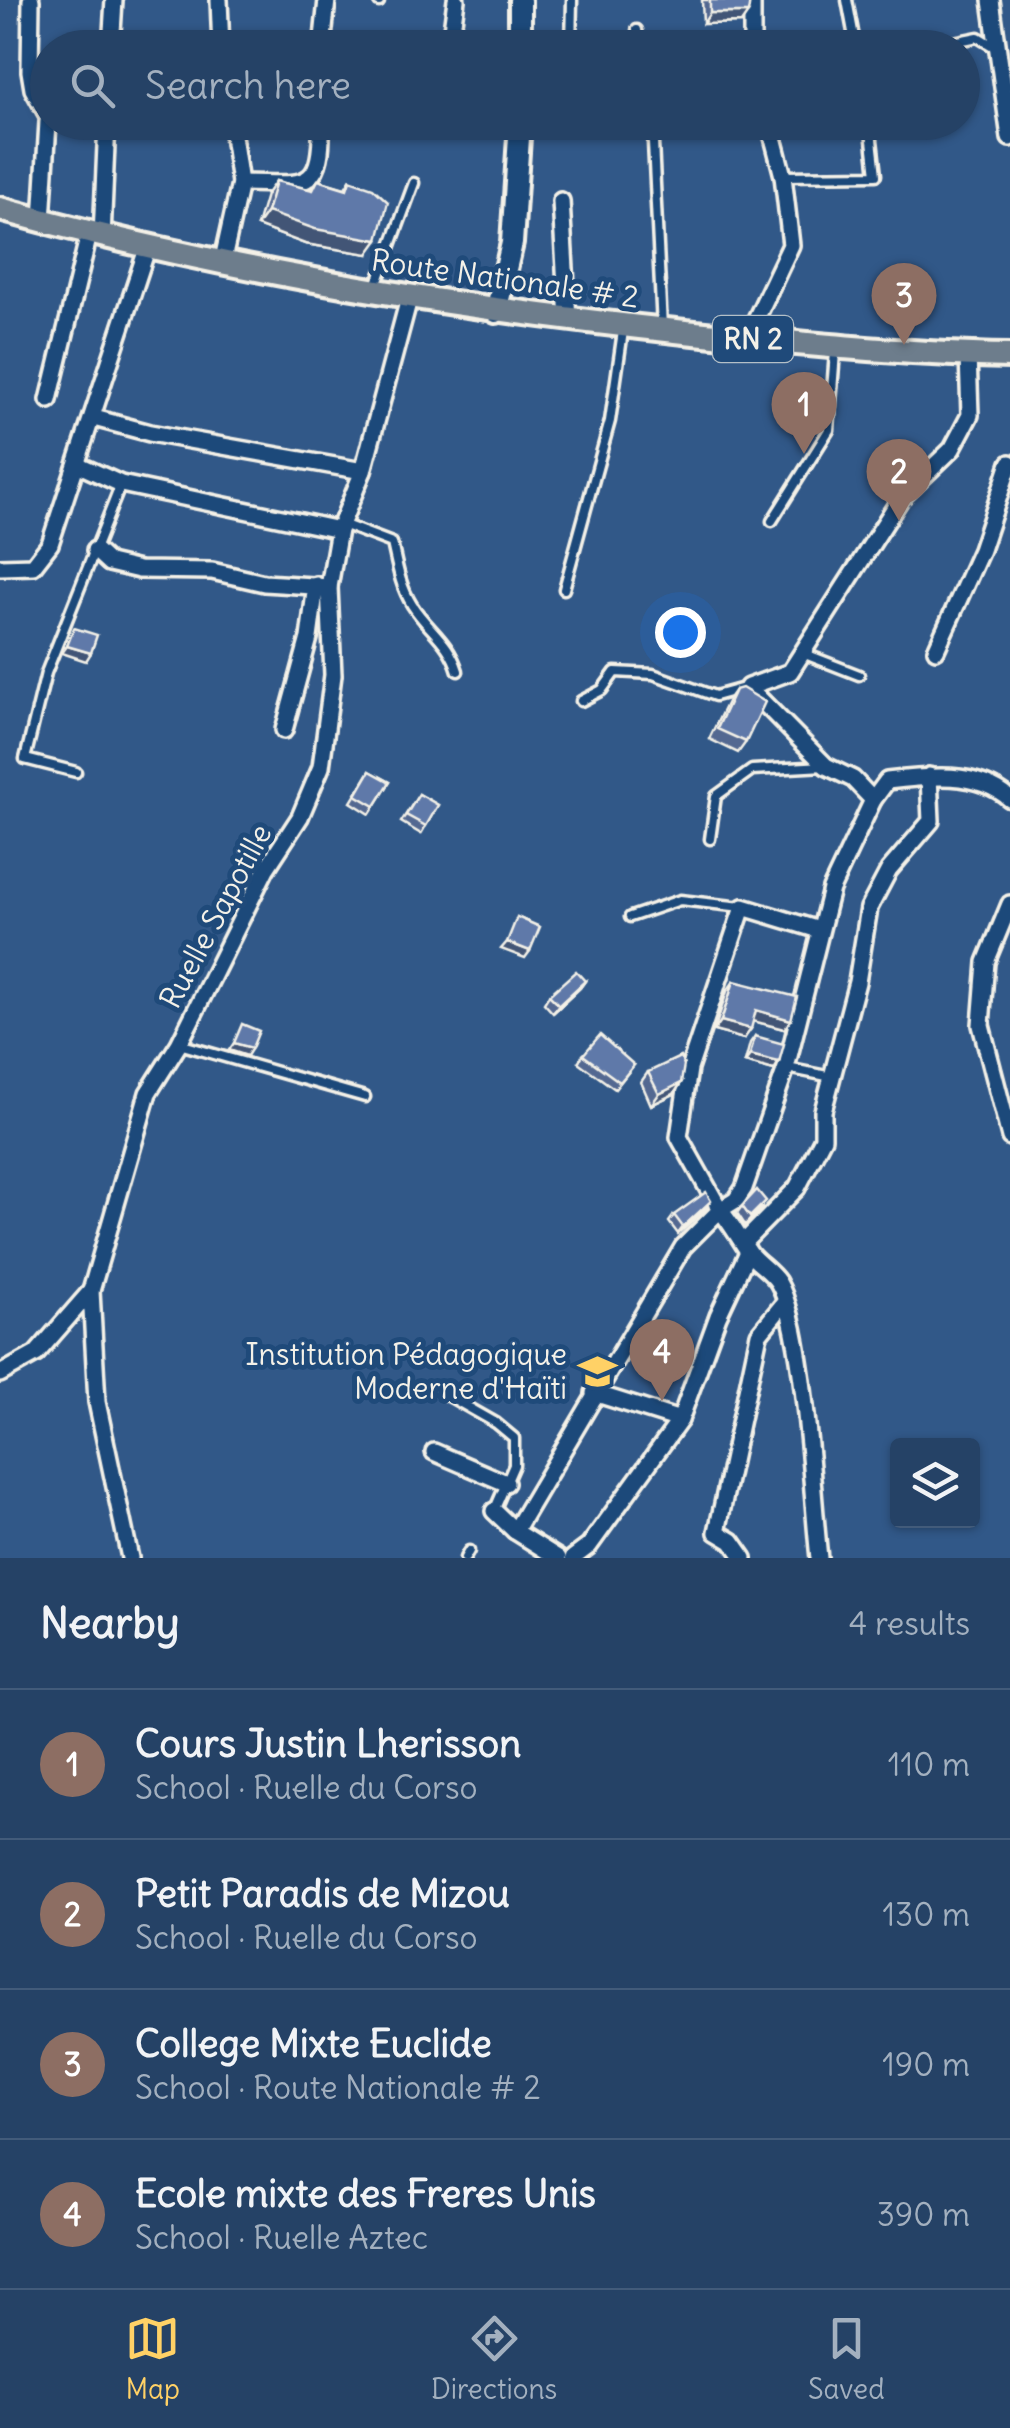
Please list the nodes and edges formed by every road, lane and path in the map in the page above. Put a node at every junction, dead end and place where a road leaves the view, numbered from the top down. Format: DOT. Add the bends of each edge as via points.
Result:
graph roads {
  1 [pos="32,0"];
  2 [pos="114,0"];
  3 [pos="219,0"];
  4 [pos="328,0"];
  5 [pos="456,0"];
  6 [pos="520,0"];
  7 [pos="572,0"];
  8 [pos="752,0"];
  9 [pos="847,0"];
  10 [pos="991,0"];
  11 [pos="31,30"];
  12 [pos="112,30"];
  13 [pos="220,30"];
  14 [pos="324,30"];
  15 [pos="452,30"];
  16 [pos="520,30"];
  17 [pos="571,30"];
  18 [pos="752,30"];
  19 [pos="853,30"];
  20 [pos="980,38"];
  21 [pos="1000,50"];
  22 [pos="1010,138"];
  23 [pos="47,140"];
  24 [pos="104,140"];
  25 [pos="234,140"];
  26 [pos="322,140"];
  27 [pos="519,140"];
  28 [pos="653,140"];
  29 [pos="774,140"];
  30 [pos="872,140"];
  31 [pos="783,176"];
  32 [pos="240,183"];
  33 [pos="414,183"];
  34 [pos="561,201"];
  35 [pos="0,210"];
  36 [pos="42,221"];
  37 [pos="96,236"];
  38 [pos="147,250"];
  39 [pos="222,264"];
  40 [pos="374,290"];
  41 [pos="410,295"];
  42 [pos="496,312"];
  43 [pos="568,320"];
  44 [pos="624,326"];
  45 [pos="662,329"];
  46 [pos="747,338"];
  47 [pos="835,348"];
  48 [pos="968,356"];
  49 [pos="1010,356"];
  50 [pos="49,400"];
  51 [pos="94,418"];
  52 [pos="1010,463"];
  53 [pos="79,465"];
  54 [pos="363,471"];
  55 [pos="121,484"];
  56 [pos="772,520"];
  57 [pos="340,527"];
  58 [pos="96,550"];
  59 [pos="0,567"];
  60 [pos="323,586"];
  61 [pos="564,589"];
  62 [pos="936,650"];
  63 [pos="805,654"];
  64 [pos="458,671"];
  65 [pos="860,675"];
  66 [pos="748,687"];
  67 [pos="580,701"];
  68 [pos="284,730"];
  69 [pos="826,766"];
  70 [pos="76,772"];
  71 [pos="929,776"];
  72 [pos="872,800"];
  73 [pos="1010,800"];
  74 [pos="710,839"];
  75 [pos="1010,904"];
  76 [pos="742,908"];
  77 [pos="630,917"];
  78 [pos="819,930"];
  79 [pos="179,1044"];
  80 [pos="786,1068"];
  81 [pos="832,1078"];
  82 [pos="365,1097"];
  83 [pos="1010,1137"];
  84 [pos="720,1210"];
  85 [pos="747,1246"];
  86 [pos="91,1291"];
  87 [pos="785,1302"];
  88 [pos="0,1374"];
  89 [pos="438,1390"];
  90 [pos="594,1393"];
  91 [pos="680,1420"];
  92 [pos="434,1452"];
  93 [pos="506,1484"];
  94 [pos="494,1512"];
  95 [pos="516,1531"];
  96 [pos="594,1552"];
  97 [pos="130,1558"];
  98 [pos="558,1558"];
  99 [pos="573,1558"];
  100 [pos="744,1558"];
  101 [pos="819,1558"];
  1 -- 11 [label="street"];
  2 -- 12 [label="street"];
  3 -- 13 [label="street"];
  4 -- 14 [label="street"];
  5 -- 15 [label="street"];
  6 -- 16 [label="street"];
  7 -- 17 [label="lane"];
  8 -- 18 [label="street"];
  9 -- 19 [label="lane"];
  10 -- 21 [label="street"];
  20 -- 21 [label="lane"];
  21 -- 22 [label="street"];
  23 -- 36 [label="street"];
  24 -- 37 [label="street"];
  25 -- 32 [label="street"];
  26 -- 32 [label="street" via="313,176"];
  27 -- 42 [label="street" via="512,243"];
  28 -- 45 [label="lane"];
  29 -- 31 [label="street"];
  30 -- 31 [label="lane" via="876,174"];
  31 -- 46 [label="street" via="791,245"];
  32 -- 39 [label="street"];
  33 -- 40 [label="lane"];
  34 -- 43 [label="street"];
  35 -- 36 [label="main road, Route Nationale # 2 / RN 2"];
  36 -- 37 [label="main road, Route Nationale # 2 / RN 2"];
  37 -- 38 [label="main road, Route Nationale # 2 / RN 2"];
  37 -- 50 [label="street"];
  38 -- 39 [label="main road, Route Nationale # 2 / RN 2"];
  38 -- 51 [label="street"];
  39 -- 40 [label="main road, Route Nationale # 2 / RN 2"];
  40 -- 41 [label="main road, Route Nationale # 2 / RN 2"];
  41 -- 42 [label="main road, Route Nationale # 2 / RN 2"];
  41 -- 54 [label="street, Ruelle Sapotille"];
  42 -- 43 [label="main road, Route Nationale # 2 / RN 2"];
  43 -- 44 [label="main road, Route Nationale # 2 / RN 2"];
  44 -- 45 [label="main road, Route Nationale # 2 / RN 2"];
  44 -- 61 [label="lane" via="610,422"];
  45 -- 46 [label="main road, Route Nationale # 2 / RN 2"];
  46 -- 47 [label="main road, Route Nationale # 2 / RN 2"];
  47 -- 48 [label="main road, Route Nationale # 2 / RN 2"];
  47 -- 56 [label="lane" via="829,430"];
  48 -- 49 [label="main road, Route Nationale # 2 / RN 2"];
  48 -- 63 [label="street" via="970,415 952,449 901,498"];
  51 -- 53 [label="street"];
  51 -- 54 [label="street"];
  52 -- 62 [label="street" via="981,550"];
  53 -- 55 [label="street"];
  53 -- 59 [label="street" via="50,544 33,566"];
  54 -- 57 [label="street, Ruelle Sapotille"];
  55 -- 57 [label="street"];
  55 -- 58 [label="lane"];
  57 -- 60 [label="street, Ruelle Sapotille"];
  57 -- 64 [label="lane" via="392,543 401,586 451,648"];
  58 -- 60 [label="street" via="109,563 138,570"];
  58 -- 70 [label="lane" via="46,673 24,759"];
  60 -- 68 [label="street"];
  60 -- 79 [label="street, Ruelle Sapotille" via="333,676 321,767"];
  63 -- 65 [label="lane"];
  63 -- 66 [label="street" via="790,672"];
  66 -- 67 [label="lane" via="716,696 652,674 615,672 602,690"];
  66 -- 69 [label="street"];
  69 -- 72 [label="street"];
  69 -- 74 [label="lane" via="752,770 716,796"];
  71 -- 72 [label="street" via="887,781"];
  71 -- 73 [label="street" via="983,777"];
  71 -- 81 [label="street" via="931,821 889,870 869,908"];
  72 -- 78 [label="street"];
  75 -- 83 [label="street" via="986,962 982,1025"];
  76 -- 77 [label="lane" via="680,900"];
  76 -- 78 [label="street"];
  76 -- 84 [label="street" via="688,1069 679,1137"];
  78 -- 80 [label="street"];
  79 -- 82 [label="lane"];
  79 -- 86 [label="street, Ruelle Sapotille" via="148,1093"];
  80 -- 81 [label="lane"];
  80 -- 84 [label="street" via="744,1188"];
  81 -- 85 [label="street" via="823,1138 797,1188"];
  84 -- 85 [label="street"];
  84 -- 90 [label="street" via="683,1247"];
  85 -- 87 [label="street" via="778,1281"];
  85 -- 91 [label="street"];
  86 -- 88 [label="street" via="36,1354"];
  86 -- 97 [label="street, Ruelle Sapotille" via="97,1402"];
  87 -- 100 [label="street" via="759,1334 717,1532"];
  87 -- 101 [label="street" via="797,1354"];
  89 -- 93 [label="lane" via="514,1438"];
  90 -- 91 [label="street"];
  90 -- 95 [label="street"];
  91 -- 96 [label="street"];
  92 -- 93 [label="street"];
  93 -- 94 [label="lane"];
  94 -- 95 [label="street"];
  95 -- 98 [label="street"];
  96 -- 99 [label="street"];
}
